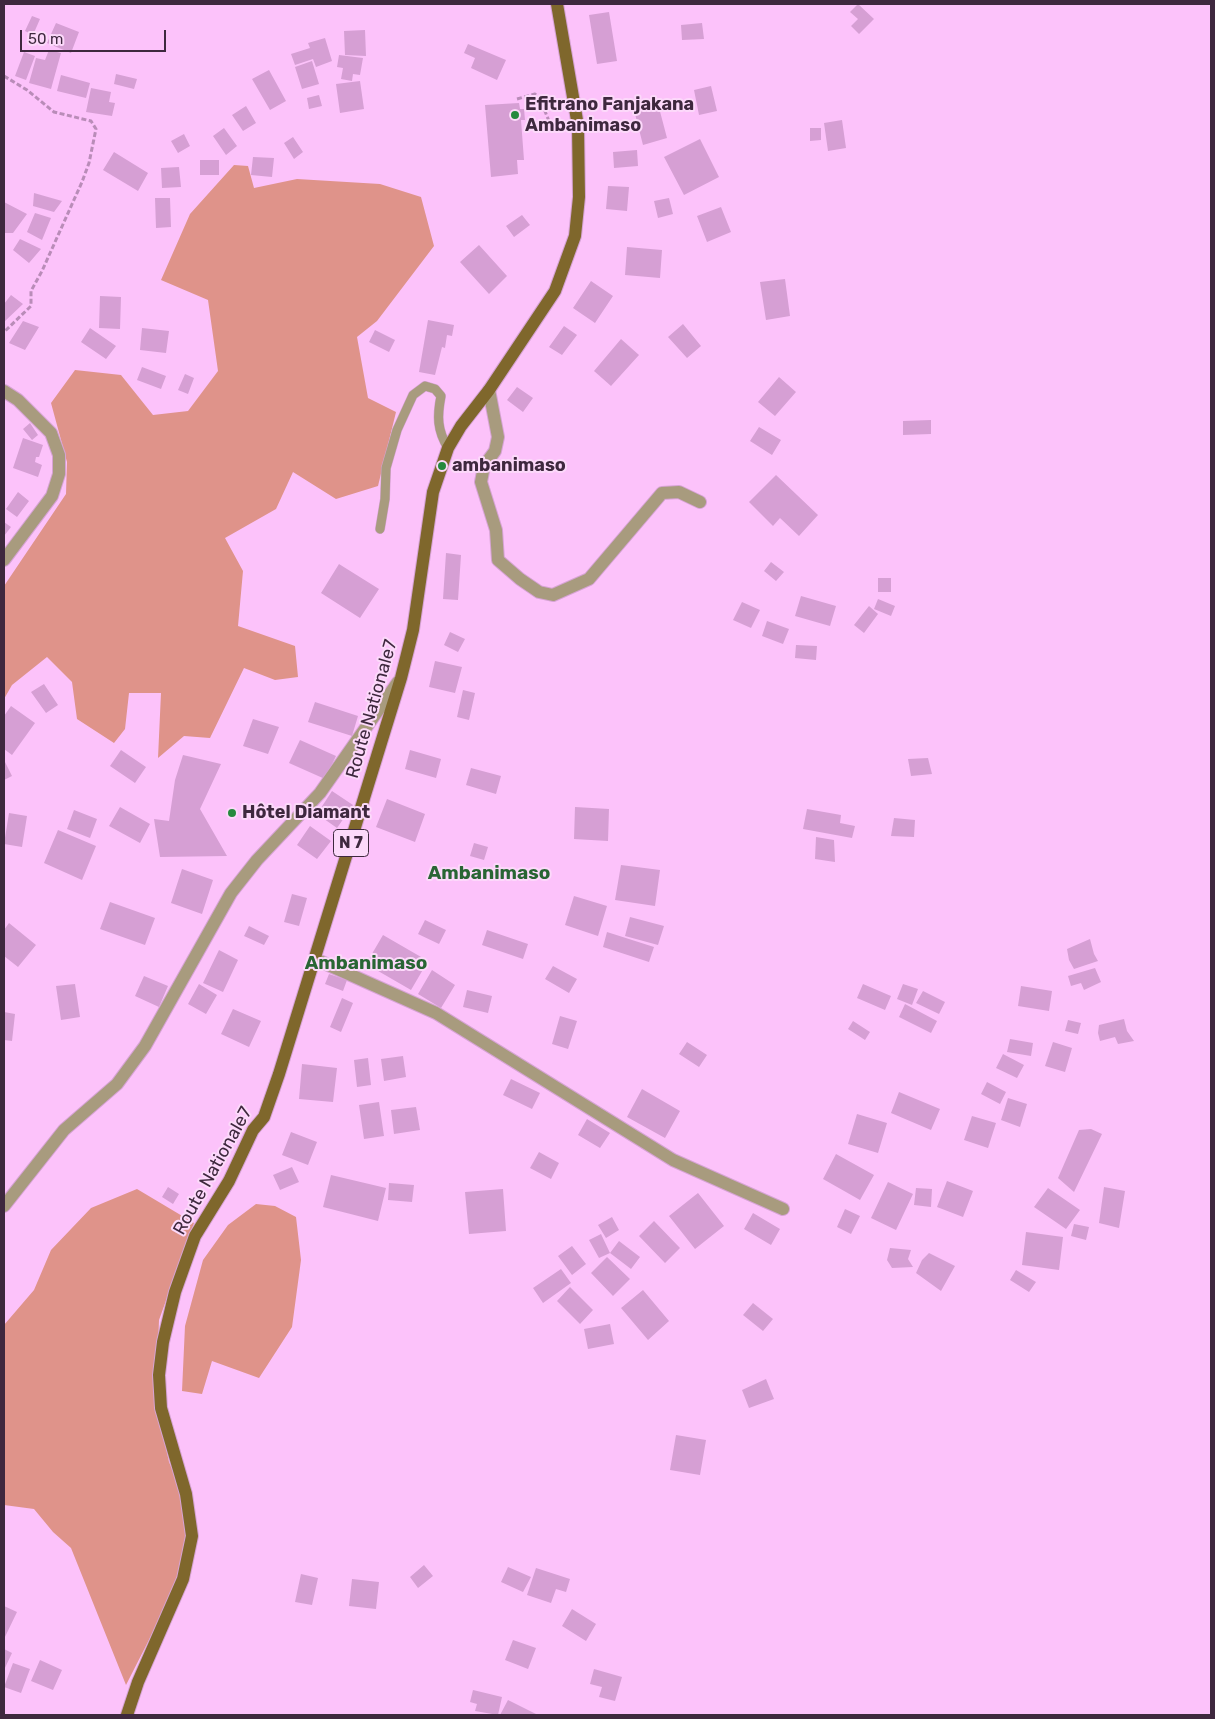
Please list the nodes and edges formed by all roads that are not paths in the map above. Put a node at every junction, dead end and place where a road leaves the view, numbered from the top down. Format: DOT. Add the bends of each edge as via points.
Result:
graph roads {
  1 [pos="557,4"];
  2 [pos="490,390"];
  3 [pos="4,392"];
  4 [pos="448,448"];
  5 [pos="700,502"];
  6 [pos="380,529"];
  7 [pos="4,560"];
  8 [pos="401,678"];
  9 [pos="315,958"];
  10 [pos="4,1206"];
  11 [pos="783,1209"];
  12 [pos="127,1715"];
  1 -- 2 [label="main road, Route Nationale7 / N 7" via="578,126 579,197 575,236 555,292"];
  2 -- 4 [label="main road, Route Nationale7 / N 7"];
  2 -- 5 [label="street" via="498,437 495,451 484,466 481,482 496,530 498,560 539,592 553,595 589,579 662,493 679,492"];
  3 -- 7 [label="street" via="18,400 51,433 59,455 52,496"];
  4 -- 6 [label="lane" via="440,435 438,411 441,396 435,389 425,386 413,395 397,430 386,468"];
  4 -- 8 [label="main road, Route Nationale7 / N 7" via="433,492 413,630"];
  8 -- 9 [label="main road, Route Nationale7 / N 7"];
  8 -- 10 [label="street" via="320,794 257,860 231,893 145,1046 117,1084 64,1130"];
  9 -- 11 [label="street" via="436,1013 672,1160"];
  9 -- 12 [label="main road, Route Nationale7 / N 7" via="264,1118 253,1130 229,1181 195,1236 165,1334 160,1375 161,1408 186,1494 192,1536 183,1579"];
}
